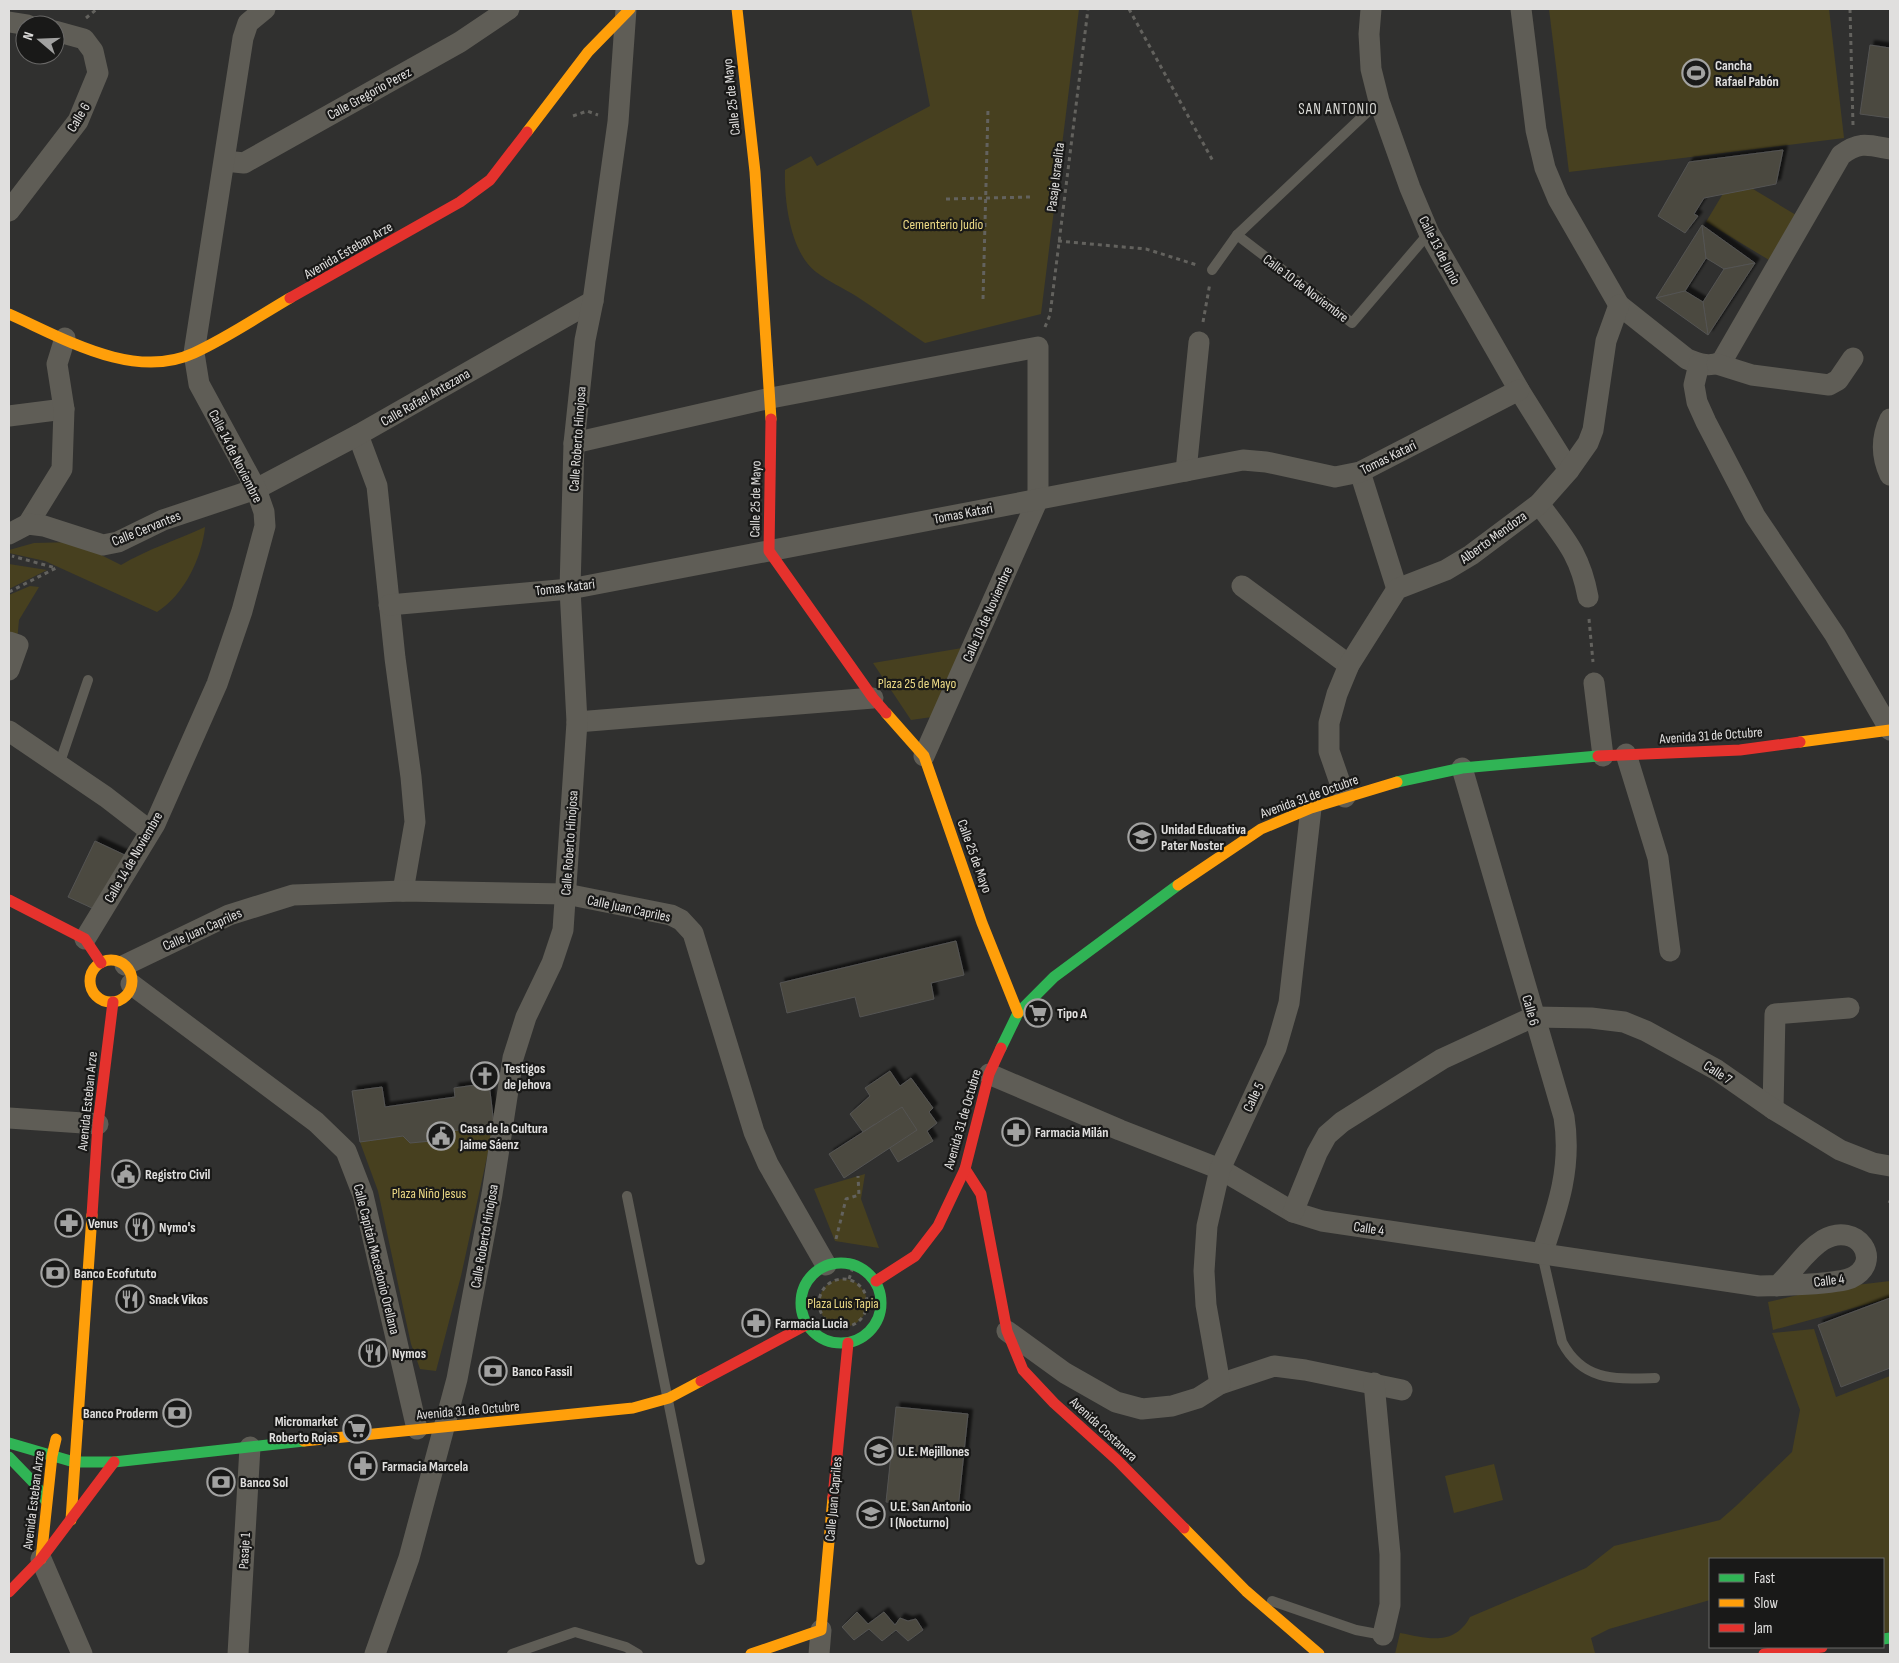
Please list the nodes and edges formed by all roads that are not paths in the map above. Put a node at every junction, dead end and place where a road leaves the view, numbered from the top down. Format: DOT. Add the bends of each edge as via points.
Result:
graph roads {
  1 [pos="265,9"];
  2 [pos="509,9"];
  3 [pos="737,9"];
  4 [pos="1371,9"];
  5 [pos="1521,9"];
  6 [pos="627,10"];
  7 [pos="65,34"];
  8 [pos="1379,101"];
  9 [pos="1890,150"];
  10 [pos="224,161"];
  11 [pos="9,211"];
  12 [pos="1429,233"];
  13 [pos="1237,235"];
  14 [pos="1212,270"];
  15 [pos="593,301"];
  16 [pos="1619,305"];
  17 [pos="9,314"];
  18 [pos="65,338"];
  19 [pos="1199,342"];
  20 [pos="194,354"];
  21 [pos="1853,358"];
  22 [pos="1708,364"];
  23 [pos="1519,390"];
  24 [pos="771,398"];
  25 [pos="64,409"];
  26 [pos="9,416"];
  27 [pos="1890,419"];
  28 [pos="358,435"];
  29 [pos="574,443"];
  30 [pos="1569,470"];
  31 [pos="1186,471"];
  32 [pos="1360,472"];
  33 [pos="1890,474"];
  34 [pos="256,489"];
  35 [pos="1038,498"];
  36 [pos="1540,504"];
  37 [pos="28,524"];
  38 [pos="9,534"];
  39 [pos="769,551"];
  40 [pos="1242,586"];
  41 [pos="570,589"];
  42 [pos="1397,589"];
  43 [pos="1588,597"];
  44 [pos="389,604"];
  45 [pos="14,643"];
  46 [pos="1349,665"];
  47 [pos="9,670"];
  48 [pos="88,680"];
  49 [pos="1594,683"];
  50 [pos="873,698"];
  51 [pos="577,722"];
  52 [pos="1890,730"];
  53 [pos="9,731"];
  54 [pos="1626,754"];
  55 [pos="924,756"];
  56 [pos="1603,756"];
  57 [pos="58,765"];
  58 [pos="1462,768"];
  59 [pos="1345,797"];
  60 [pos="1311,808"];
  61 [pos="150,831"];
  62 [pos="403,891"];
  63 [pos="566,894"];
  64 [pos="13,907"];
  65 [pos="85,939"];
  66 [pos="1670,950"];
  67 [pos="101,963"];
  68 [pos="128,975"];
  69 [pos="113,1002"];
  70 [pos="1849,1008"];
  71 [pos="1018,1013"];
  72 [pos="1533,1017"];
  73 [pos="988,1074"];
  74 [pos="1773,1110"];
  75 [pos="9,1118"];
  76 [pos="98,1124"];
  77 [pos="1890,1166"];
  78 [pos="965,1169"];
  79 [pos="1220,1169"];
  80 [pos="627,1196"];
  81 [pos="1294,1212"];
  82 [pos="1542,1254"];
  83 [pos="833,1272"];
  84 [pos="876,1281"];
  85 [pos="1777,1286"];
  86 [pos="806,1325"];
  87 [pos="1007,1331"];
  88 [pos="848,1343"];
  89 [pos="81,1353"];
  90 [pos="1656,1378"];
  91 [pos="1374,1383"];
  92 [pos="1220,1384"];
  93 [pos="1402,1390"];
  94 [pos="669,1398"];
  95 [pos="68,1400"];
  96 [pos="443,1427"];
  97 [pos="60,1428"];
  98 [pos="417,1429"];
  99 [pos="9,1443"];
  100 [pos="250,1447"];
  101 [pos="52,1456"];
  102 [pos="9,1457"];
  103 [pos="74,1462"];
  104 [pos="114,1462"];
  105 [pos="46,1500"];
  106 [pos="71,1520"];
  107 [pos="41,1559"];
  108 [pos="700,1560"];
  109 [pos="1246,1591"];
  110 [pos="9,1592"];
  111 [pos="821,1630"];
  112 [pos="1383,1635"];
  113 [pos="1814,1648"];
  114 [pos="82,1654"];
  115 [pos="238,1654"];
  116 [pos="375,1654"];
  117 [pos="512,1654"];
  118 [pos="638,1654"];
  119 [pos="752,1654"];
  120 [pos="819,1654"];
  121 [pos="1319,1654"];
  122 [pos="1764,1654"];
  1 -- 10 [label="street, Calle 14 de Noviembre" via="248,23 243,38"];
  2 -- 10 [label="street, Calle Gregorio Perez" via="460,42 244,163"];
  3 -- 24 [label="main road, Calle 25 de Mayo" via="755,172"];
  4 -- 8 [label="street, Calle 13 de Junio" via="1371,69"];
  5 -- 16 [label="street" via="1536,130 1545,168 1558,200"];
  6 -- 15 [label="street, Calle Roberto Hinojosa" via="618,122"];
  6 -- 20 [label="main road, Avenida Esteban Arze" via="588,52 490,180 460,202"];
  7 -- 11 [label="street, Calle 6" via="84,40 93,50 98,74 78,121"];
  8 -- 12 [label="street, Calle 13 de Junio"];
  8 -- 13 [label="lane"];
  9 -- 22 [label="street" via="1867,144 1854,145 1841,155 1722,361"];
  10 -- 20 [label="street, Calle 14 de Noviembre"];
  12 -- 13 [label="lane, Calle 10 de Noviembre" via="1352,323"];
  12 -- 23 [label="street, Calle 13 de Junio"];
  13 -- 14 [label="lane"];
  15 -- 28 [label="street, Calle Rafael Antezana"];
  15 -- 29 [label="street, Calle Roberto Hinojosa" via="585,340"];
  16 -- 22 [label="street" via="1687,359"];
  16 -- 30 [label="street, Alberto Mendoza" via="1606,341 1593,430"];
  17 -- 18 [label="main road, Avenida Esteban Arze"];
  18 -- 20 [label="main road, Avenida Esteban Arze" via="112,356 139,360 167,360"];
  18 -- 25 [label="street" via="57,364"];
  19 -- 31 [label="street"];
  20 -- 34 [label="street, Calle 14 de Noviembre" via="199,384"];
  21 -- 22 [label="street" via="1838,380 1829,385 1752,375"];
  22 -- 52 [label="street" via="1694,385 1706,422 1756,516 1835,635"];
  23 -- 30 [label="street, Calle 13 de Junio"];
  23 -- 32 [label="street, Tomas Katari"];
  24 -- 29 [label="street"];
  24 -- 35 [label="street" via="1038,347"];
  24 -- 39 [label="main road, Calle 25 de Mayo"];
  25 -- 26 [label="street"];
  25 -- 37 [label="street" via="62,469"];
  27 -- 33 [label="street" via="1885,430 1883,451 1884,463"];
  28 -- 34 [label="street, Calle Rafael Antezana"];
  28 -- 44 [label="street" via="377,486"];
  29 -- 41 [label="street, Calle Roberto Hinojosa"];
  30 -- 36 [label="street, Alberto Mendoza"];
  31 -- 32 [label="street, Tomas Katari" via="1243,460 1335,477"];
  31 -- 35 [label="street, Tomas Katari"];
  32 -- 42 [label="street"];
  34 -- 37 [label="street, Calle Cervantes" via="163,520 103,546 44,526"];
  34 -- 61 [label="street, Calle 14 de Noviembre" via="264,512 264,526 242,611 217,684"];
  35 -- 39 [label="street, Tomas Katari"];
  35 -- 55 [label="street, Calle 10 de Noviembre"];
  36 -- 42 [label="street, Alberto Mendoza" via="1446,570"];
  36 -- 43 [label="street" via="1580,563"];
  37 -- 38 [label="street"];
  39 -- 41 [label="street, Tomas Katari"];
  39 -- 50 [label="main road, Calle 25 de Mayo"];
  40 -- 46 [label="street"];
  41 -- 44 [label="street, Tomas Katari"];
  41 -- 51 [label="street, Calle Roberto Hinojosa"];
  42 -- 46 [label="street"];
  44 -- 62 [label="street" via="415,822"];
  45 -- 47 [label="street"];
  46 -- 59 [label="street" via="1337,694 1330,724 1329,751"];
  48 -- 57 [label="lane"];
  49 -- 56 [label="street"];
  50 -- 51 [label="street"];
  50 -- 55 [label="main road, Calle 25 de Mayo"];
  51 -- 63 [label="street, Calle Roberto Hinojosa"];
  52 -- 54 [label="main road, Avenida 31 de Octubre" via="1740,750"];
  53 -- 57 [label="street"];
  54 -- 56 [label="main road, Avenida 31 de Octubre"];
  54 -- 66 [label="street" via="1658,858"];
  55 -- 71 [label="main road, Calle 25 de Mayo" via="982,923"];
  56 -- 58 [label="main road, Avenida 31 de Octubre"];
  57 -- 61 [label="street"];
  58 -- 59 [label="main road, Avenida 31 de Octubre"];
  58 -- 72 [label="street, Calle 6"];
  59 -- 60 [label="main road, Avenida 31 de Octubre"];
  60 -- 71 [label="main road, Avenida 31 de Octubre" via="1261,829 1232,846 1054,977"];
  60 -- 79 [label="street, Calle 5" via="1289,1002 1276,1048"];
  61 -- 65 [label="street, Calle 14 de Noviembre"];
  62 -- 63 [label="street, Calle Juan Capriles"];
  62 -- 68 [label="street, Calle Juan Capriles" via="293,895 228,915"];
  63 -- 83 [label="street, Calle Juan Capriles" via="670,915 681,920 693,933 754,1132 768,1164"];
  63 -- 96 [label="street, Calle Roberto Hinojosa" via="559,945 526,1017 513,1058 479,1266 457,1379"];
  64 -- 65 [label="main road"];
  65 -- 67 [label="main road"];
  67 -- 68 [label="main road" via="112,960"];
  67 -- 69 [label="main road" via="91,975 92,988 100,998"];
  68 -- 69 [label="main road" via="125,996"];
  68 -- 98 [label="street, Calle Capitán Macedonio Orellana" via="316,1122 346,1152 363,1195"];
  69 -- 76 [label="main road, Avenida Esteban Arze"];
  70 -- 74 [label="street" via="1775,1014"];
  71 -- 73 [label="main road, Avenida 31 de Octubre"];
  72 -- 74 [label="street, Calle 7" via="1624,1022 1717,1070"];
  72 -- 81 [label="street" via="1442,1059 1342,1122 1327,1135 1317,1153"];
  72 -- 82 [label="street, Calle 6" via="1568,1138 1567,1164"];
  73 -- 78 [label="main road, Avenida 31 de Octubre"];
  73 -- 79 [label="street, Calle 4"];
  74 -- 77 [label="street, Calle 7" via="1840,1150"];
  75 -- 76 [label="street"];
  76 -- 89 [label="main road, Avenida Esteban Arze"];
  78 -- 84 [label="main road, Avenida 31 de Octubre" via="938,1226 915,1256"];
  78 -- 87 [label="main road, Avenida Costanera" via="981,1194"];
  79 -- 81 [label="street, Calle 4"];
  79 -- 92 [label="street, Calle 5" via="1207,1226 1204,1271 1206,1305"];
  80 -- 94 [label="lane"];
  81 -- 82 [label="street, Calle 4" via="1322,1221"];
  82 -- 85 [label="street, Calle 4"];
  82 -- 90 [label="lane" via="1562,1342 1569,1355 1580,1366 1613,1379"];
  83 -- 84 [label="main road" via="840,1262 854,1264"];
  83 -- 86 [label="main road" via="814,1272 805,1283 801,1311"];
  84 -- 88 [label="main road" via="881,1296 881,1312 863,1338"];
  86 -- 88 [label="main road" via="825,1340"];
  86 -- 94 [label="main road, Avenida 31 de Octubre"];
  87 -- 92 [label="street" via="1065,1373 1116,1402 1142,1409 1172,1406 1198,1398"];
  87 -- 109 [label="main road, Avenida Costanera" via="1023,1370"];
  88 -- 111 [label="main road, Calle Juan Capriles"];
  89 -- 95 [label="main road, Avenida Esteban Arze"];
  89 -- 103 [label="main road, Avenida Esteban Arze"];
  91 -- 92 [label="street" via="1274,1366"];
  91 -- 93 [label="street"];
  91 -- 112 [label="street" via="1390,1554 1390,1605"];
  94 -- 96 [label="main road, Avenida 31 de Octubre" via="600,1413"];
  94 -- 108 [label="lane"];
  96 -- 98 [label="main road, Avenida 31 de Octubre"];
  96 -- 116 [label="street, Calle Roberto Hinojosa" via="409,1558"];
  97 -- 101 [label="main road, Avenida Esteban Arze"];
  98 -- 100 [label="main road, Avenida 31 de Octubre"];
  99 -- 101 [label="main road, Avenida 31 de Octubre"];
  100 -- 104 [label="main road, Avenida 31 de Octubre"];
  100 -- 115 [label="street, Pasaje 1"];
  101 -- 103 [label="main road, Avenida 31 de Octubre"];
  101 -- 105 [label="main road, Avenida Esteban Arze"];
  102 -- 105 [label="main road"];
  103 -- 104 [label="main road, Avenida 31 de Octubre"];
  103 -- 106 [label="main road, Avenida Esteban Arze"];
  104 -- 106 [label="main road"];
  105 -- 107 [label="main road, Avenida Esteban Arze"];
  106 -- 107 [label="main road, Avenida Esteban Arze"];
  107 -- 110 [label="main road"];
  107 -- 114 [label="street"];
  109 -- 112 [label="lane" via="1348,1628"];
  109 -- 121 [label="main road, Avenida Costanera"];
  111 -- 119 [label="main road"];
  111 -- 120 [label="street, Calle Juan Capriles"];
  113 -- 122 [label="main road"];
  117 -- 118 [label="lane" via="575,1632 626,1647"];
}
